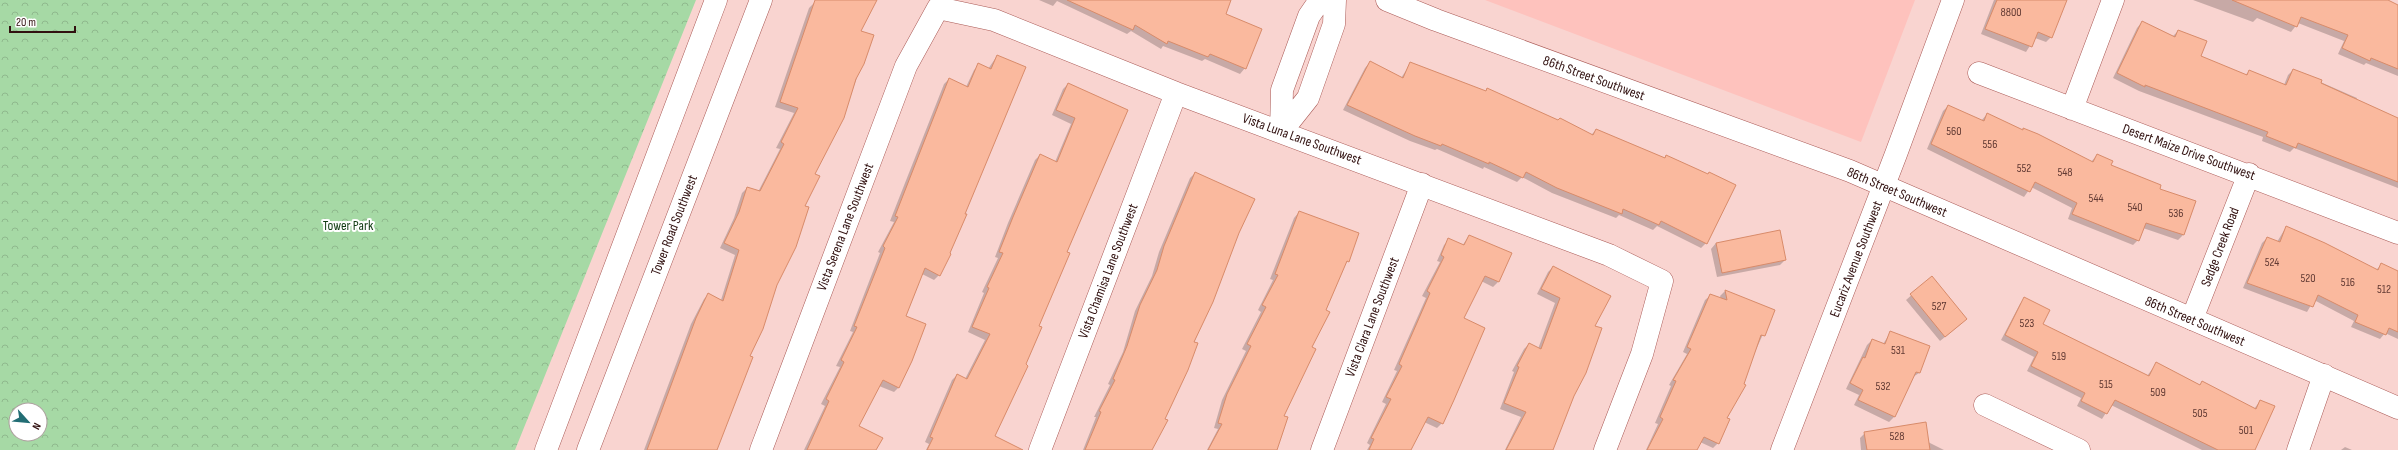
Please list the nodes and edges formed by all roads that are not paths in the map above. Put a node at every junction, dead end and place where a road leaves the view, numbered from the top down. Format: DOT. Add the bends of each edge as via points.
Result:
graph roads {
  1 [pos="716,0"];
  2 [pos="761,0"];
  3 [pos="1320,0"];
  4 [pos="1335,0"];
  5 [pos="1388,0"];
  6 [pos="1953,0"];
  7 [pos="2113,0"];
  8 [pos="938,8"];
  9 [pos="1979,73"];
  10 [pos="1176,93"];
  11 [pos="2072,108"];
  12 [pos="1281,132"];
  13 [pos="2249,174"];
  14 [pos="1422,184"];
  15 [pos="1884,186"];
  16 [pos="2398,233"];
  17 [pos="2192,319"];
  18 [pos="2324,376"];
  19 [pos="1984,405"];
  20 [pos="2398,408"];
  21 [pos="546,450"];
  22 [pos="588,450"];
  23 [pos="761,450"];
  24 [pos="1040,450"];
  25 [pos="1322,450"];
  26 [pos="1605,450"];
  27 [pos="1782,450"];
  28 [pos="2079,450"];
  29 [pos="2298,450"];
  1 -- 21 [label="street"];
  2 -- 22 [label="street, Tower Road Southwest"];
  3 -- 12 [label="street" via="1309,16 1282,90"];
  4 -- 12 [label="street" via="1334,24 1308,98"];
  5 -- 15 [label="street, 86th Street Southwest" via="1436,20 1850,171"];
  6 -- 15 [label="street, Eucariz Avenue Southwest"];
  7 -- 11 [label="street"];
  8 -- 10 [label="street, Vista Luna Lane Southwest" via="994,20"];
  8 -- 23 [label="street, Vista Serena Lane Southwest" via="906,66"];
  9 -- 11 [label="street, Desert Maize Drive Southwest"];
  10 -- 12 [label="street, Vista Luna Lane Southwest"];
  10 -- 24 [label="street, Vista Chamisa Lane Southwest"];
  11 -- 13 [label="street, Desert Maize Drive Southwest"];
  12 -- 14 [label="street, Vista Luna Lane Southwest"];
  13 -- 16 [label="street, Desert Maize Drive Southwest"];
  13 -- 17 [label="street, Sedge Creek Road"];
  14 -- 25 [label="street, Vista Clara Lane Southwest"];
  14 -- 26 [label="street, Vista Luna Lane Southwest" via="1609,255 1662,281 1642,354"];
  15 -- 17 [label="street, 86th Street Southwest"];
  15 -- 27 [label="street, Eucariz Avenue Southwest"];
  17 -- 18 [label="street, 86th Street Southwest"];
  18 -- 20 [label="street, 86th Street Southwest"];
  18 -- 29 [label="street"];
  19 -- 28 [label="street"];
}
